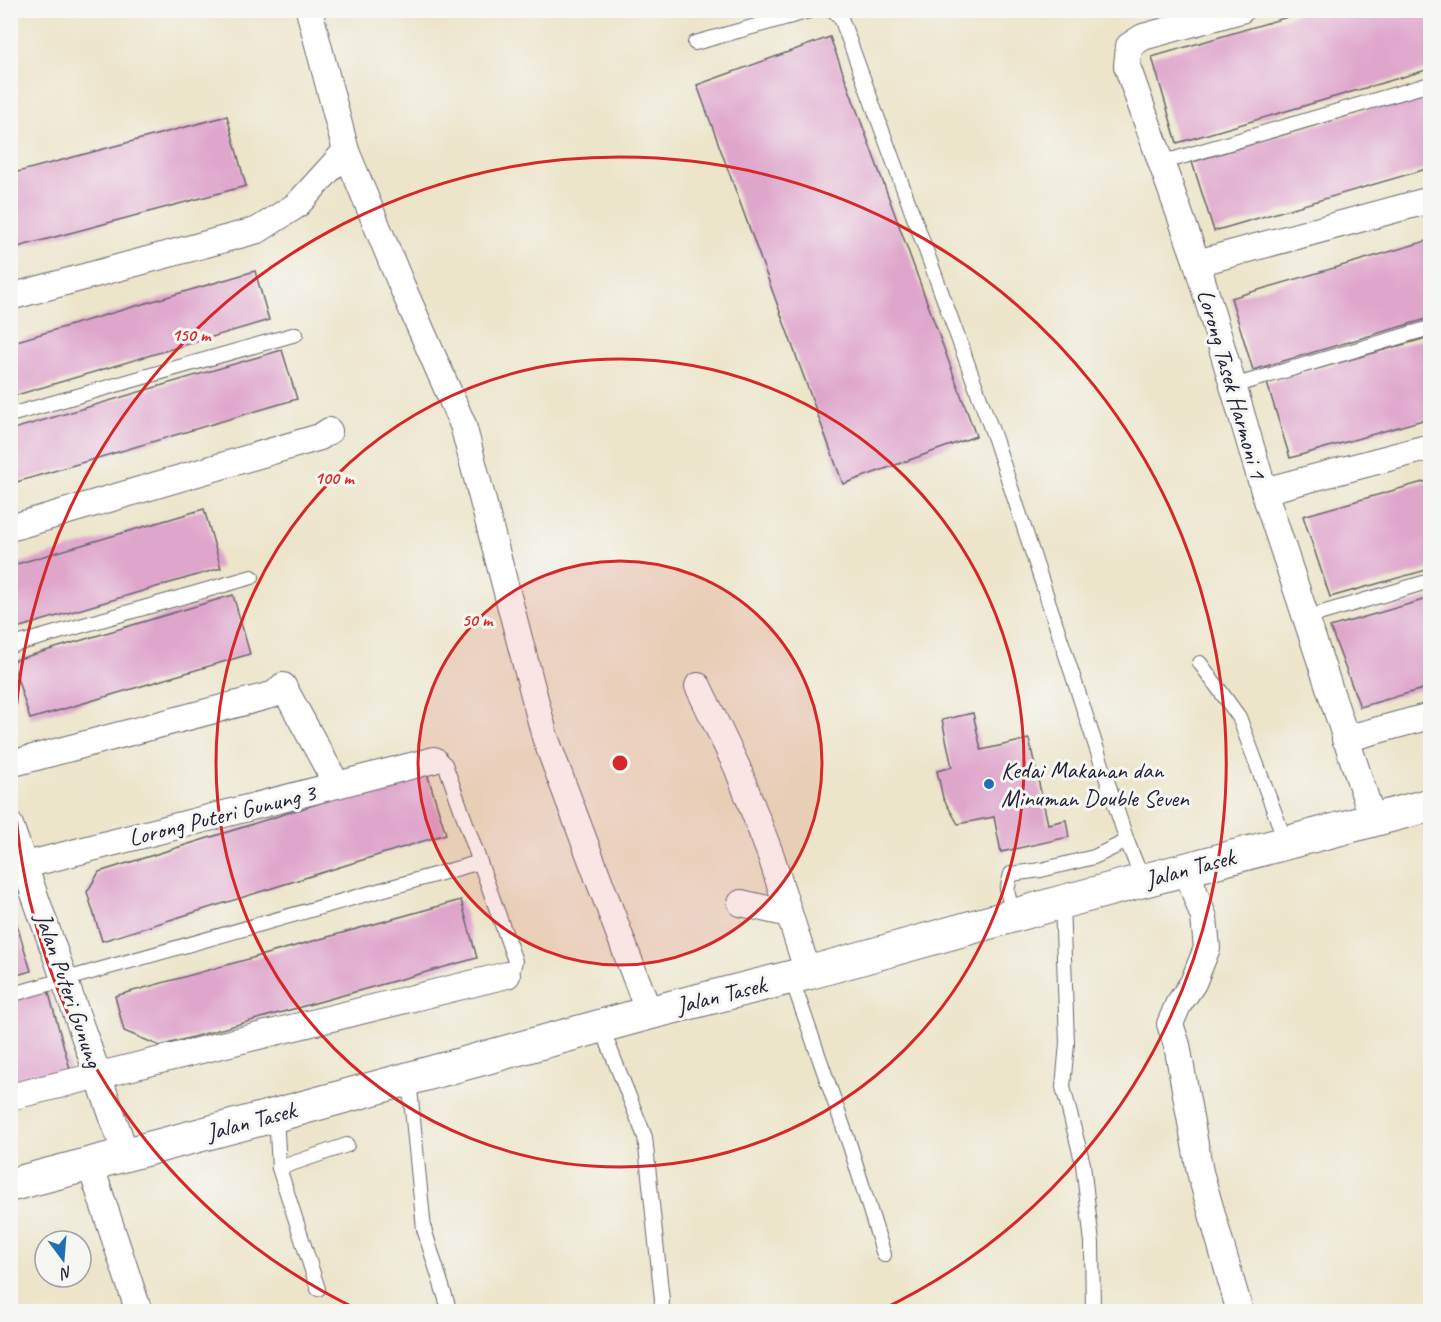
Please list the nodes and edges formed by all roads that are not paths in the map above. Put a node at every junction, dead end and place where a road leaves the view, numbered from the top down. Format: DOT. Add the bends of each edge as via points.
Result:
graph roads {
  1 [pos="309,10"];
  2 [pos="813,10"];
  3 [pos="833,10"];
  4 [pos="1241,10"];
  5 [pos="695,43"];
  6 [pos="1431,84"];
  7 [pos="346,151"];
  8 [pos="1161,163"];
  9 [pos="1431,200"];
  10 [pos="1197,263"];
  11 [pos="10,297"];
  12 [pos="1431,328"];
  13 [pos="296,334"];
  14 [pos="1233,386"];
  15 [pos="10,415"];
  16 [pos="329,431"];
  17 [pos="1431,447"];
  18 [pos="1264,491"];
  19 [pos="10,528"];
  20 [pos="252,577"];
  21 [pos="1431,581"];
  22 [pos="1305,618"];
  23 [pos="10,646"];
  24 [pos="1200,663"];
  25 [pos="698,686"];
  26 [pos="1431,716"];
  27 [pos="1345,739"];
  28 [pos="434,760"];
  29 [pos="10,764"];
  30 [pos="337,785"];
  31 [pos="1431,805"];
  32 [pos="1372,819"];
  33 [pos="10,825"];
  34 [pos="1126,841"];
  35 [pos="1286,843"];
  36 [pos="480,862"];
  37 [pos="18,867"];
  38 [pos="1186,869"];
  39 [pos="1143,881"];
  40 [pos="1062,902"];
  41 [pos="741,903"];
  42 [pos="789,914"];
  43 [pos="1013,916"];
  44 [pos="507,975"];
  45 [pos="800,975"];
  46 [pos="65,981"];
  47 [pos="10,995"];
  48 [pos="649,1013"];
  49 [pos="601,1026"];
  50 [pos="99,1076"];
  51 [pos="409,1079"];
  52 [pos="10,1097"];
  53 [pos="276,1115"];
  54 [pos="346,1145"];
  55 [pos="126,1155"];
  56 [pos="90,1164"];
  57 [pos="279,1168"];
  58 [pos="10,1185"];
  59 [pos="885,1255"];
  60 [pos="318,1289"];
  61 [pos="139,1311"];
  62 [pos="450,1311"];
  63 [pos="661,1311"];
  64 [pos="1093,1311"];
  65 [pos="1240,1311"];
  1 -- 7 [label="street"];
  2 -- 5 [label="lane"];
  3 -- 34 [label="lane" via="841,18 995,439"];
  4 -- 8 [label="street, Lorong Tasek Harmoni 1" via="1143,37 1129,46 1127,66"];
  6 -- 8 [label="lane"];
  7 -- 11 [label="street" via="297,205 258,230"];
  7 -- 48 [label="street" via="463,425 545,736"];
  8 -- 10 [label="street, Lorong Tasek Harmoni 1"];
  9 -- 10 [label="street"];
  10 -- 14 [label="street, Lorong Tasek Harmoni 1"];
  12 -- 14 [label="lane"];
  13 -- 15 [label="lane"];
  14 -- 18 [label="street, Lorong Tasek Harmoni 1"];
  16 -- 19 [label="street" via="320,437"];
  17 -- 18 [label="street"];
  18 -- 22 [label="street, Lorong Tasek Harmoni 1"];
  20 -- 23 [label="lane"];
  21 -- 22 [label="lane"];
  22 -- 27 [label="street, Lorong Tasek Harmoni 1"];
  24 -- 35 [label="lane" via="1239,717"];
  25 -- 42 [label="street" via="737,768"];
  26 -- 27 [label="street"];
  27 -- 32 [label="street, Lorong Tasek Harmoni 1"];
  28 -- 30 [label="street, Lorong Puteri Gunung 3"];
  28 -- 36 [label="lane" via="445,764"];
  29 -- 30 [label="street" via="275,694 283,686"];
  30 -- 37 [label="street, Lorong Puteri Gunung 3"];
  31 -- 32 [label="main road, Jalan Tasek"];
  32 -- 35 [label="main road, Jalan Tasek"];
  33 -- 37 [label="street, Jalan Puteri Gunung"];
  34 -- 39 [label="lane"];
  34 -- 43 [label="lane" via="1094,857 1011,874 1007,890"];
  35 -- 38 [label="main road, Jalan Tasek"];
  36 -- 44 [label="lane" via="515,961"];
  36 -- 46 [label="lane"];
  37 -- 46 [label="street, Jalan Puteri Gunung"];
  38 -- 39 [label="main road, Jalan Tasek"];
  38 -- 65 [label="street" via="1204,918 1207,948 1170,1024 1200,1172"];
  39 -- 40 [label="main road, Jalan Tasek"];
  40 -- 43 [label="main road, Jalan Tasek"];
  40 -- 64 [label="lane" via="1067,1043 1063,1087 1083,1164 1092,1244"];
  41 -- 42 [label="street"];
  42 -- 45 [label="street"];
  43 -- 45 [label="main road, Jalan Tasek"];
  44 -- 50 [label="street"];
  45 -- 48 [label="main road, Jalan Tasek"];
  45 -- 59 [label="lane"];
  46 -- 47 [label="lane"];
  46 -- 50 [label="street, Jalan Puteri Gunung"];
  48 -- 49 [label="main road, Jalan Tasek"];
  49 -- 51 [label="main road, Jalan Tasek"];
  49 -- 63 [label="lane" via="645,1137"];
  50 -- 52 [label="street"];
  50 -- 55 [label="street, Jalan Puteri Gunung"];
  51 -- 53 [label="main road, Jalan Tasek"];
  51 -- 62 [label="lane" via="424,1229"];
  53 -- 55 [label="main road, Jalan Tasek"];
  53 -- 57 [label="lane"];
  54 -- 57 [label="lane"];
  55 -- 56 [label="main road, Jalan Tasek"];
  56 -- 58 [label="main road, Jalan Tasek"];
  56 -- 61 [label="street"];
  57 -- 60 [label="lane"];
}
